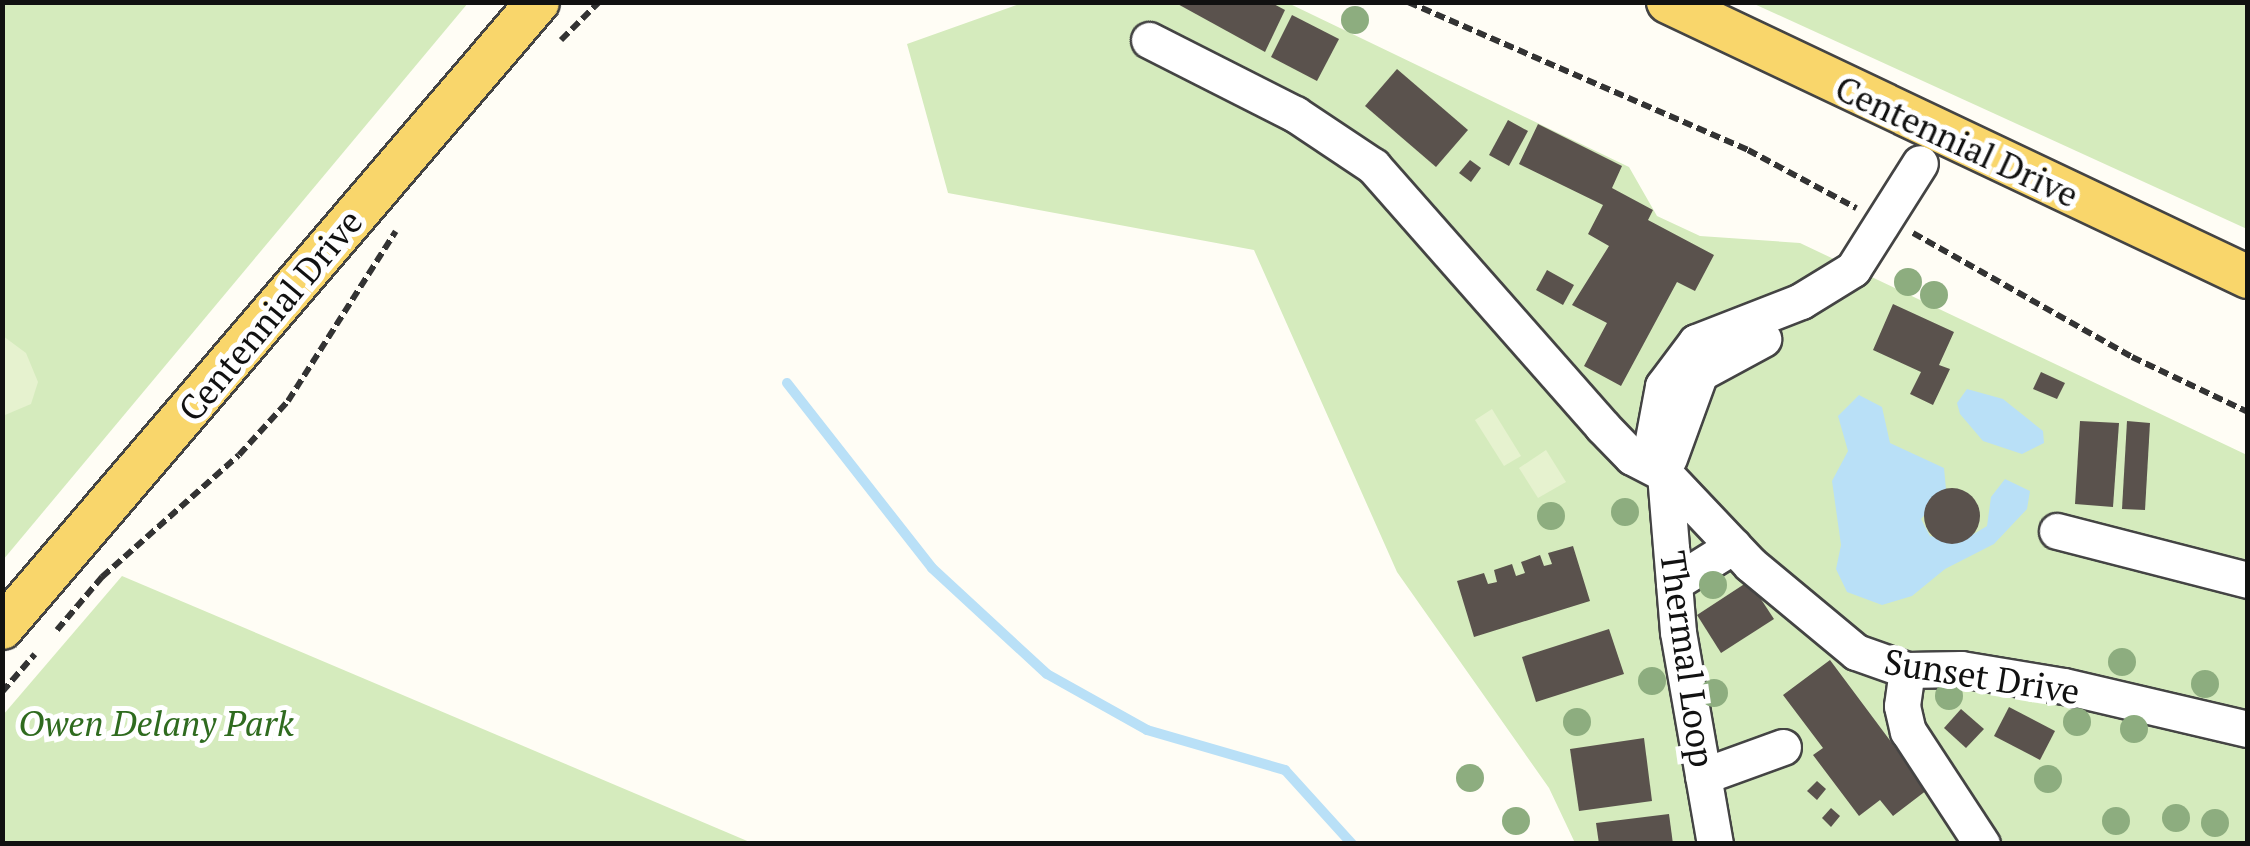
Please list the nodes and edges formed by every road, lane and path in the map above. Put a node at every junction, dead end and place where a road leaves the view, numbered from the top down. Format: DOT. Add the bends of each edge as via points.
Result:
graph roads {
  1 [pos="538,2"];
  2 [pos="599,2"];
  3 [pos="1408,2"];
  4 [pos="1668,2"];
  5 [pos="1148,40"];
  6 [pos="556,44"];
  7 [pos="1927,148"];
  8 [pos="1869,215"];
  9 [pos="404,219"];
  10 [pos="1910,232"];
  11 [pos="2248,277"];
  12 [pos="2248,412"];
  13 [pos="1665,474"];
  14 [pos="2056,531"];
  15 [pos="1733,546"];
  16 [pos="2248,580"];
  17 [pos="1674,583"];
  18 [pos="2,628"];
  19 [pos="52,634"];
  20 [pos="40,649"];
  21 [pos="1907,670"];
  22 [pos="2,692"];
  23 [pos="2248,729"];
  24 [pos="1782,747"];
  25 [pos="1703,776"];
  26 [pos="1715,844"];
  27 [pos="1982,844"];
  1 -- 18 [label="main road, Centennial Drive"];
  2 -- 6 [label="path"];
  3 -- 8 [label="path" via="1748,150"];
  4 -- 7 [label="main road, Centennial Drive"];
  5 -- 13 [label="lane, Sunset Drive" via="1296,114 1373,166 1602,426 1632,456"];
  7 -- 11 [label="main road, Centennial Drive"];
  7 -- 13 [label="lane" via="1872,274 1836,310 1743,346 1700,373"];
  9 -- 19 [label="path" via="288,401 239,455 102,577"];
  10 -- 12 [label="path" via="2132,357"];
  13 -- 15 [label="lane, Sunset Drive"];
  13 -- 17 [label="lane, Thermal Loop"];
  14 -- 16 [label="lane"];
  15 -- 17 [label="lane"];
  15 -- 21 [label="lane, Sunset Drive" via="1856,652"];
  17 -- 25 [label="lane, Thermal Loop"];
  20 -- 22 [label="path"];
  21 -- 23 [label="lane, Sunset Drive" via="1961,669 2064,686"];
  21 -- 27 [label="lane" via="1902,706 1908,731"];
  24 -- 25 [label="lane"];
  25 -- 26 [label="lane, Thermal Loop"];
}
